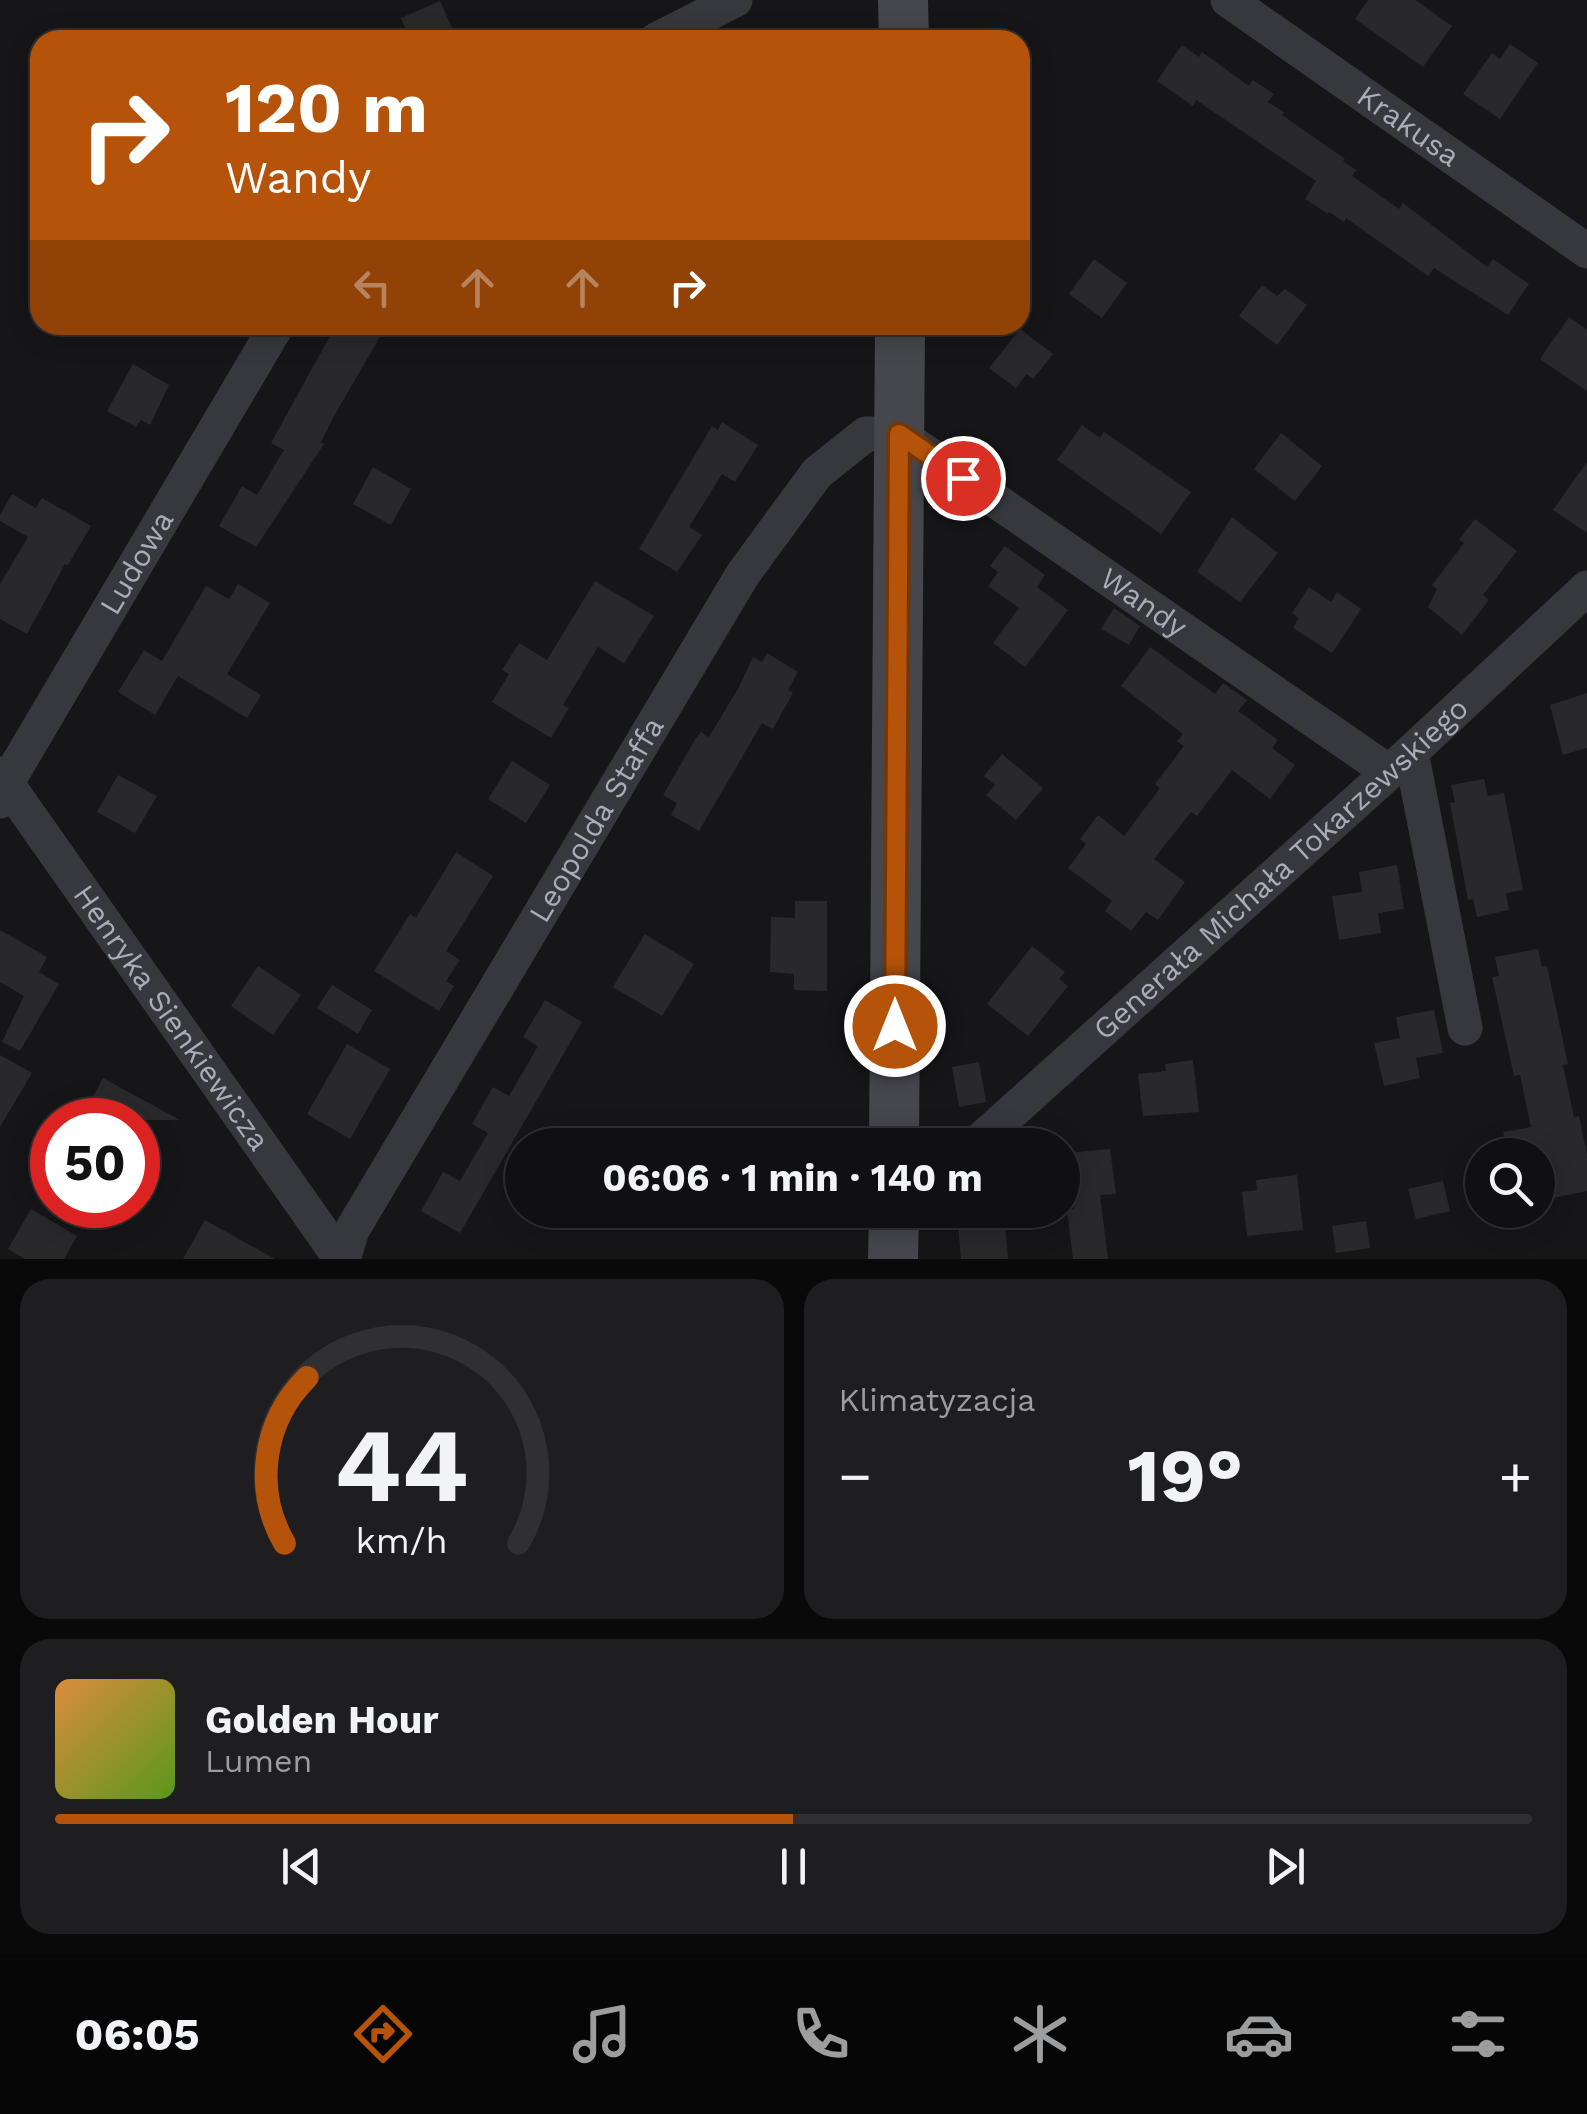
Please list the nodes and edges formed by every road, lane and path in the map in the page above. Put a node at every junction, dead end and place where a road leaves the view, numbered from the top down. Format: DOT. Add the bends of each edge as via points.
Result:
graph roads {
  1 [pos="734,0"];
  2 [pos="903,0"];
  3 [pos="1228,0"];
  4 [pos="676,30"];
  5 [pos="904,30"];
  6 [pos="1587,251"];
  7 [pos="271,335"];
  8 [pos="900,335"];
  9 [pos="899,434"];
  10 [pos="1587,588"];
  11 [pos="1398,764"];
  12 [pos="2,786"];
  13 [pos="1430,943"];
  14 [pos="1465,1028"];
  15 [pos="894,1128"];
  16 [pos="994,1128"];
  17 [pos="894,1228"];
  18 [pos="342,1259"];
  19 [pos="893,1259"];
  1 -- 4 [label="street"];
  2 -- 5 [label="main road"];
  3 -- 6 [label="street, Krakusa"];
  7 -- 12 [label="street, Ludowa"];
  8 -- 9 [label="main road"];
  9 -- 11 [label="street, Wandy"];
  9 -- 15 [label="main road"];
  9 -- 18 [label="street, Leopolda Staffa" via="866,434 817,473 744,574 352,1230"];
  10 -- 11 [label="street, Generała Michała Tokarzewskiego"];
  11 -- 13 [label="street"];
  11 -- 14 [label="street"];
  11 -- 16 [label="street, Generała Michała Tokarzewskiego"];
  12 -- 18 [label="street, Henryka Sienkiewicza"];
  17 -- 19 [label="main road"];
}
